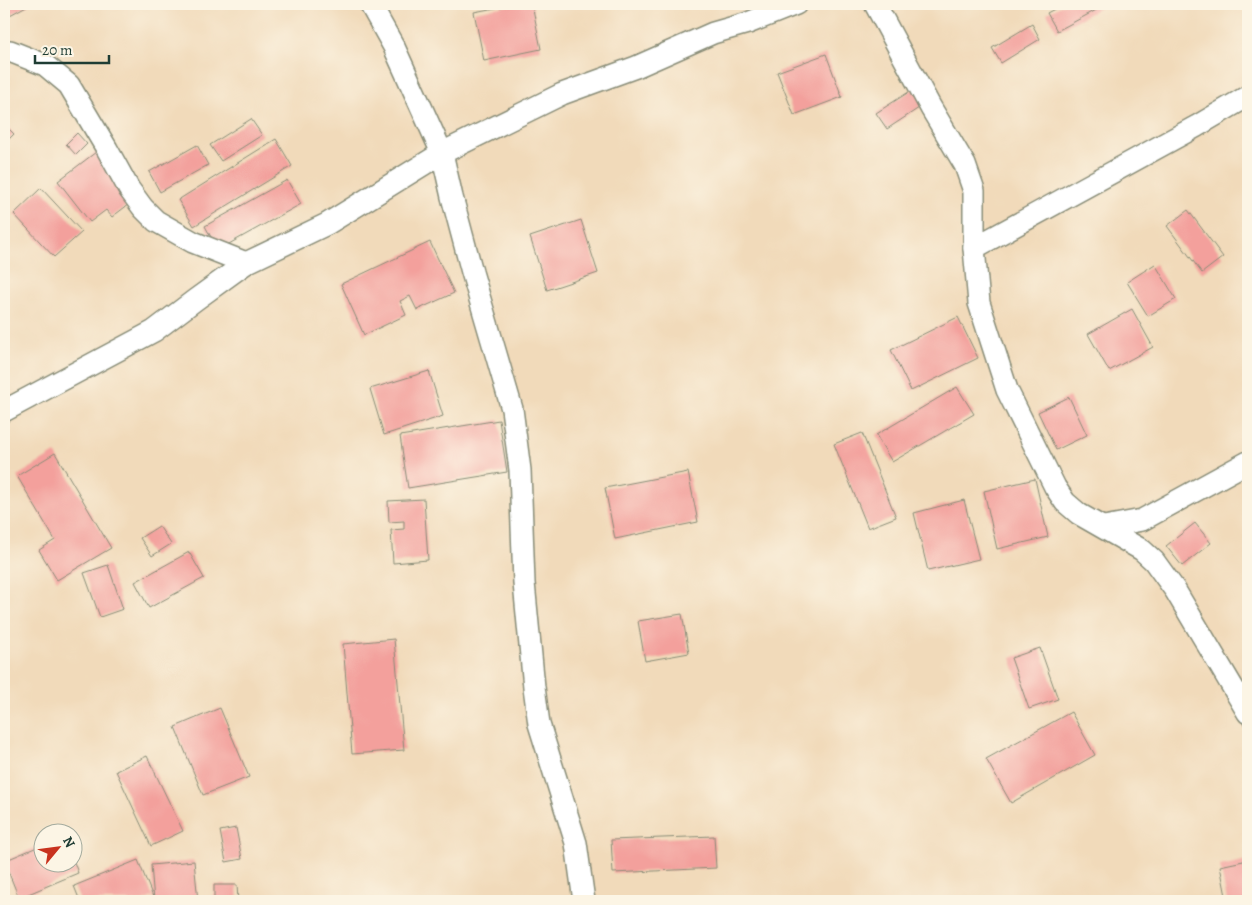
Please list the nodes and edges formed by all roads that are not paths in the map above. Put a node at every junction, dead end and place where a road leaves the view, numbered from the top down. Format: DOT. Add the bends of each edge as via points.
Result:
graph roads {
  1 [pos="370,4"];
  2 [pos="796,4"];
  3 [pos="875,4"];
  4 [pos="4,51"];
  5 [pos="1248,96"];
  6 [pos="442,153"];
  7 [pos="974,248"];
  8 [pos="246,263"];
  9 [pos="4,412"];
  10 [pos="1248,462"];
  11 [pos="1142,520"];
  12 [pos="1104,528"];
  13 [pos="1142,550"];
  14 [pos="1248,713"];
  15 [pos="584,901"];
  1 -- 6 [label="street" via="394,47"];
  2 -- 6 [label="street" via="713,33 636,67 562,94"];
  3 -- 7 [label="street" via="964,166 974,191"];
  4 -- 8 [label="street" via="44,65 69,85 129,189 156,222 193,242"];
  5 -- 7 [label="street"];
  6 -- 8 [label="street" via="328,224"];
  6 -- 15 [label="street" via="512,409 520,470 524,583 539,724 576,843"];
  7 -- 12 [label="street" via="979,303 1007,390 1055,488 1079,514"];
  8 -- 9 [label="street" via="154,331"];
  10 -- 11 [label="street"];
  11 -- 12 [label="street"];
  11 -- 13 [label="street"];
  12 -- 13 [label="street"];
  13 -- 14 [label="street" via="1175,590"];
}
